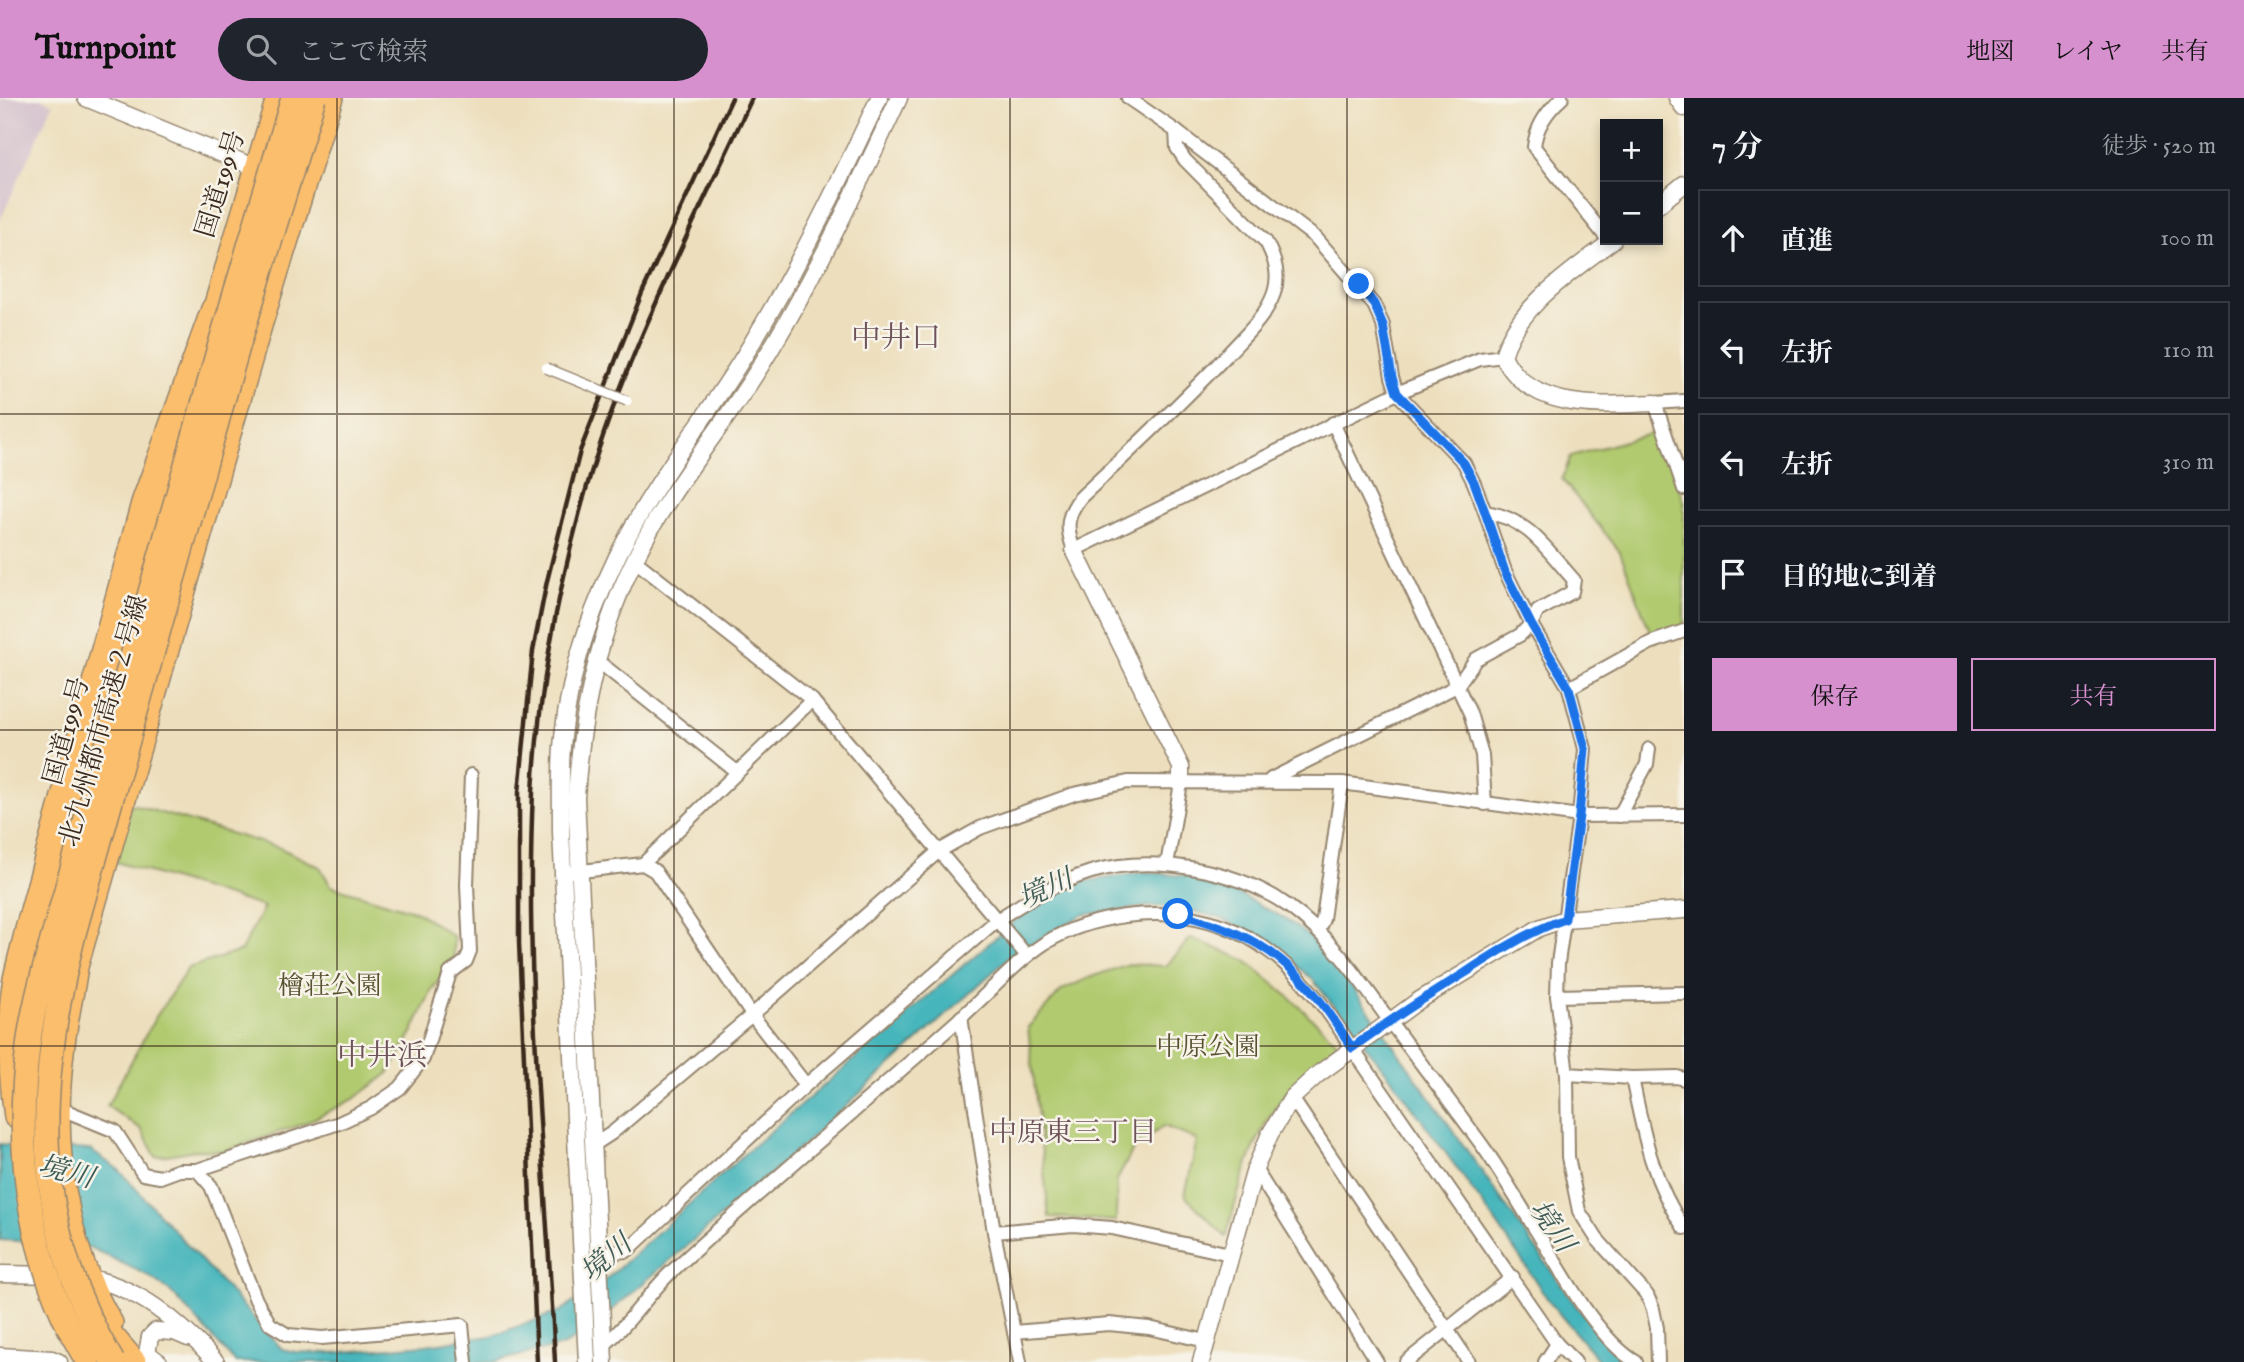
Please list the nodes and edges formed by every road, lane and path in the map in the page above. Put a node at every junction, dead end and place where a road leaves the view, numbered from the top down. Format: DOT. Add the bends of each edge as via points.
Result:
graph roads {
  1 [pos="86,98"];
  2 [pos="277,98"];
  3 [pos="293,98"];
  4 [pos="314,98"];
  5 [pos="332,98"];
  6 [pos="879,98"];
  7 [pos="899,98"];
  8 [pos="1128,98"];
  9 [pos="1562,98"];
  10 [pos="1677,98"];
  11 [pos="1684,108"];
  12 [pos="1176,131"];
  13 [pos="255,167"];
  14 [pos="1684,184"];
  15 [pos="304,187"];
  16 [pos="1663,201"];
  17 [pos="1600,228"];
  18 [pos="1602,245"];
  19 [pos="213,309"];
  20 [pos="1503,356"];
  21 [pos="546,368"];
  22 [pos="1397,393"];
  23 [pos="627,401"];
  24 [pos="1684,401"];
  25 [pos="1655,403"];
  26 [pos="1333,424"];
  27 [pos="1684,489"];
  28 [pos="1485,512"];
  29 [pos="1074,550"];
  30 [pos="634,559"];
  31 [pos="1531,624"];
  32 [pos="1684,631"];
  33 [pos="596,662"];
  34 [pos="1457,686"];
  35 [pos="1569,688"];
  36 [pos="812,700"];
  37 [pos="1649,749"];
  38 [pos="737,772"];
  39 [pos="471,775"];
  40 [pos="1268,781"];
  41 [pos="1181,783"];
  42 [pos="1342,783"];
  43 [pos="1485,804"];
  44 [pos="1684,815"];
  45 [pos="1579,816"];
  46 [pos="1619,816"];
  47 [pos="939,851"];
  48 [pos="643,864"];
  49 [pos="1167,865"];
  50 [pos="571,872"];
  51 [pos="1684,910"];
  52 [pos="1565,919"];
  53 [pos="999,923"];
  54 [pos="66,926"];
  55 [pos="1318,932"];
  56 [pos="1025,955"];
  57 [pos="1684,993"];
  58 [pos="1557,996"];
  59 [pos="752,1015"];
  60 [pos="961,1017"];
  61 [pos="1387,1023"];
  62 [pos="1354,1046"];
  63 [pos="1567,1074"];
  64 [pos="1632,1078"];
  65 [pos="1684,1079"];
  66 [pos="806,1085"];
  67 [pos="1292,1098"];
  68 [pos="19,1113"];
  69 [pos="59,1116"];
  70 [pos="592,1146"];
  71 [pos="24,1156"];
  72 [pos="1255,1169"];
  73 [pos="197,1170"];
  74 [pos="1684,1228"];
  75 [pos="994,1232"];
  76 [pos="598,1253"];
  77 [pos="1230,1254"];
  78 [pos="0,1274"];
  79 [pos="67,1275"];
  80 [pos="89,1278"];
  81 [pos="1513,1278"];
  82 [pos="1448,1329"];
  83 [pos="1014,1332"];
  84 [pos="1206,1341"];
  85 [pos="200,1344"];
  86 [pos="1557,1344"];
  87 [pos="603,1354"];
  88 [pos="0,1356"];
  89 [pos="146,1360"];
  90 [pos="59,1362"];
  91 [pos="88,1362"];
  92 [pos="113,1362"];
  93 [pos="216,1362"];
  94 [pos="466,1362"];
  95 [pos="586,1362"];
  96 [pos="1020,1362"];
  97 [pos="1201,1362"];
  98 [pos="1377,1362"];
  99 [pos="1406,1362"];
  100 [pos="1469,1362"];
  101 [pos="1545,1362"];
  102 [pos="1575,1362"];
  103 [pos="1636,1362"];
  104 [pos="1658,1362"];
  1 -- 13 [label="street"];
  2 -- 13 [label="highway, 国道199号"];
  3 -- 54 [label="highway, 北九州都市高速２号線, bridge" via="220,344"];
  4 -- 54 [label="highway, 北九州都市高速２号線, bridge"];
  5 -- 15 [label="highway"];
  6 -- 50 [label="street" via="785,286 748,351 656,487 599,598 570,689 562,745 561,786"];
  7 -- 30 [label="street" via="803,294"];
  8 -- 12 [label="street"];
  9 -- 17 [label="street" via="1536,131 1534,147"];
  10 -- 11 [label="street"];
  12 -- 22 [label="street" via="1316,238 1359,284 1383,325"];
  12 -- 29 [label="street" via="1177,148 1185,160 1266,242 1274,257 1275,291 1259,320 1186,399 1080,498 1067,523"];
  13 -- 15 [label="street"];
  13 -- 19 [label="highway, 国道199号"];
  14 -- 16 [label="street"];
  15 -- 69 [label="highway" via="78,967 63,1051"];
  18 -- 20 [label="street" via="1541,298 1507,340"];
  19 -- 68 [label="highway, 国道199号" via="35,953 20,1034"];
  19 -- 71 [label="highway, bridge" via="143,503 15,980 12,1079"];
  20 -- 22 [label="street" via="1480,359"];
  20 -- 25 [label="street" via="1511,373 1542,394 1593,405"];
  21 -- 23 [label="street, bridge"];
  22 -- 26 [label="street"];
  22 -- 28 [label="street" via="1464,463"];
  24 -- 25 [label="street"];
  25 -- 27 [label="street"];
  26 -- 29 [label="street"];
  26 -- 34 [label="street"];
  28 -- 31 [label="street" via="1505,572"];
  28 -- 31 [label="street" via="1525,525 1574,580 1572,592 1538,611"];
  29 -- 41 [label="street" via="1181,767"];
  30 -- 33 [label="street"];
  30 -- 36 [label="street"];
  31 -- 34 [label="street" via="1476,659"];
  31 -- 35 [label="street"];
  32 -- 35 [label="street" via="1650,643"];
  33 -- 38 [label="street"];
  33 -- 50 [label="street" via="579,745"];
  34 -- 40 [label="street"];
  34 -- 43 [label="street" via="1482,755"];
  35 -- 45 [label="street" via="1585,749"];
  36 -- 38 [label="street"];
  36 -- 47 [label="street"];
  37 -- 46 [label="street" via="1647,764"];
  38 -- 48 [label="street"];
  39 -- 73 [label="street" via="470,951 448,977 423,1059 400,1088 339,1124"];
  40 -- 41 [label="street"];
  40 -- 42 [label="street"];
  41 -- 47 [label="street" via="1128,782 1074,794 980,828"];
  41 -- 49 [label="street"];
  42 -- 43 [label="street"];
  42 -- 55 [label="street"];
  43 -- 45 [label="street"];
  44 -- 46 [label="street"];
  45 -- 46 [label="street"];
  45 -- 52 [label="street"];
  47 -- 53 [label="street"];
  47 -- 59 [label="street"];
  48 -- 50 [label="street"];
  48 -- 59 [label="street" via="655,871"];
  49 -- 53 [label="street" via="1094,871 1031,897"];
  49 -- 55 [label="street" via="1261,889"];
  50 -- 70 [label="street"];
  50 -- 95 [label="street"];
  51 -- 52 [label="street"];
  52 -- 58 [label="street"];
  52 -- 61 [label="street" via="1507,946"];
  53 -- 56 [label="street"];
  53 -- 66 [label="street"];
  54 -- 71 [label="highway, 北九州都市高速２号線, bridge" via="39,988 28,1046"];
  54 -- 92 [label="highway, 北九州都市高速２号線, bridge" via="46,1099 46,1154 63,1252 80,1298"];
  55 -- 61 [label="street" via="1342,957"];
  56 -- 60 [label="street"];
  56 -- 62 [label="street" via="1072,929 1102,919 1178,914 1214,922 1248,936 1280,959 1308,984"];
  57 -- 58 [label="street"];
  58 -- 63 [label="street"];
  59 -- 66 [label="street"];
  59 -- 70 [label="street"];
  60 -- 75 [label="street"];
  60 -- 87 [label="street" via="669,1274"];
  61 -- 62 [label="street"];
  61 -- 103 [label="street" via="1484,1149 1608,1338"];
  62 -- 67 [label="street"];
  62 -- 81 [label="street"];
  63 -- 64 [label="street"];
  63 -- 104 [label="street" via="1568,1157 1579,1211 1597,1239 1647,1295 1657,1328"];
  64 -- 65 [label="street"];
  64 -- 74 [label="street" via="1648,1156"];
  66 -- 76 [label="street" via="627,1251"];
  67 -- 72 [label="street"];
  67 -- 82 [label="street"];
  68 -- 69 [label="street"];
  68 -- 79 [label="highway, 国道199号, bridge" via="37,1201"];
  69 -- 73 [label="street" via="115,1131 143,1174 160,1177"];
  69 -- 80 [label="highway" via="67,1198"];
  70 -- 76 [label="street"];
  71 -- 91 [label="highway, 北九州都市高速２号線, bridge" via="43,1262 60,1310"];
  72 -- 77 [label="street"];
  72 -- 98 [label="street"];
  73 -- 94 [label="street" via="211,1186 270,1324 288,1335 322,1338 462,1325"];
  75 -- 77 [label="street" via="1073,1225 1112,1228"];
  75 -- 83 [label="street"];
  76 -- 87 [label="street"];
  77 -- 84 [label="street"];
  78 -- 79 [label="street"];
  79 -- 80 [label="street"];
  79 -- 89 [label="highway, 国道199号" via="86,1304"];
  80 -- 85 [label="street" via="150,1302"];
  80 -- 89 [label="highway" via="120,1337"];
  81 -- 82 [label="street"];
  81 -- 86 [label="street"];
  82 -- 99 [label="street"];
  82 -- 100 [label="street"];
  83 -- 84 [label="street" via="1109,1324"];
  83 -- 96 [label="street"];
  84 -- 97 [label="street"];
  85 -- 89 [label="street" via="174,1332 156,1331 147,1345"];
  85 -- 93 [label="street"];
  86 -- 101 [label="street"];
  86 -- 102 [label="street"];
  88 -- 90 [label="street"];
}
